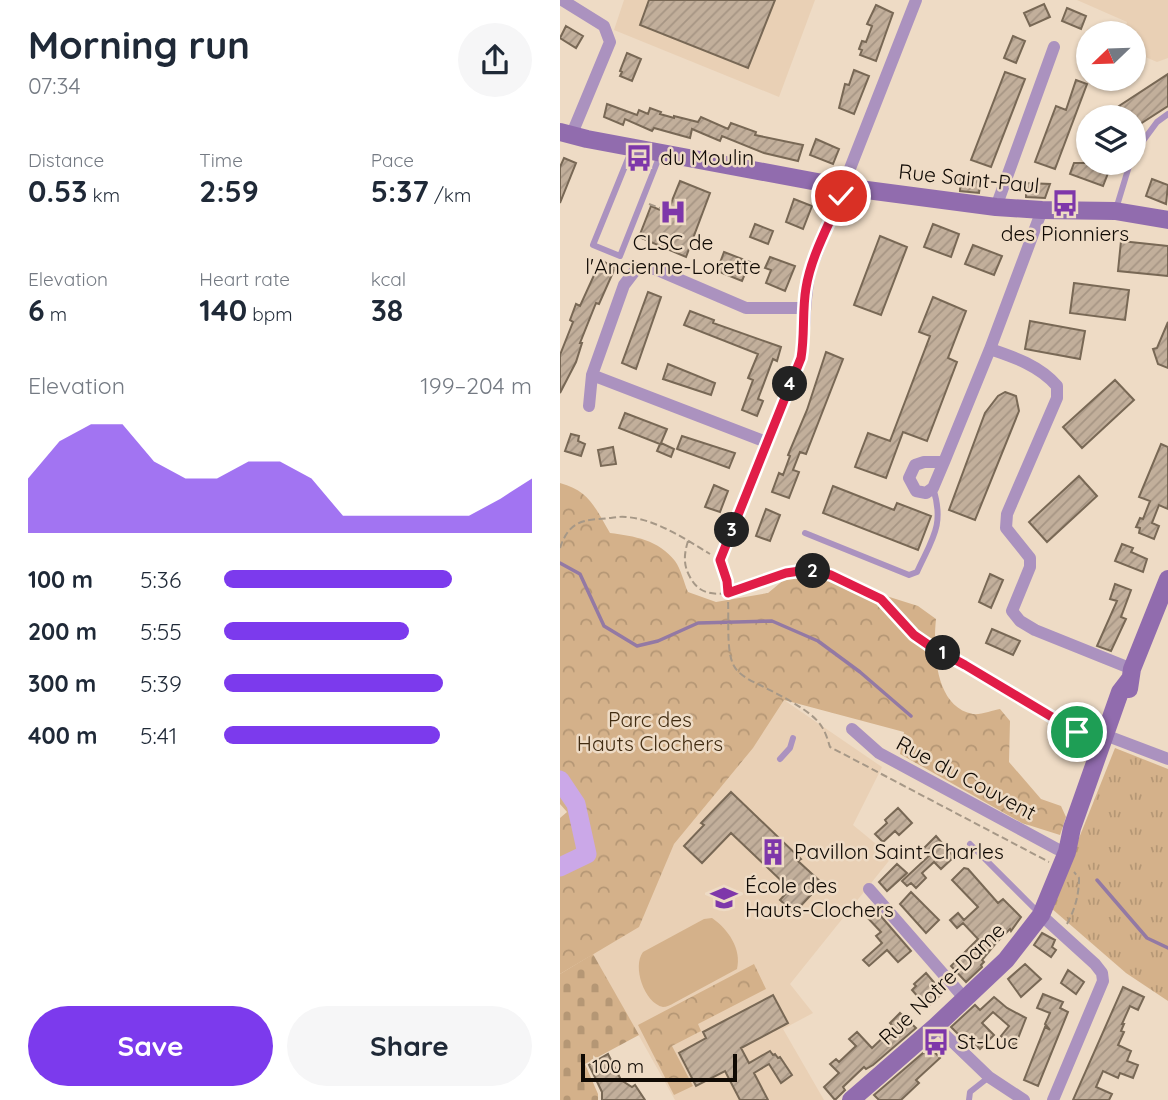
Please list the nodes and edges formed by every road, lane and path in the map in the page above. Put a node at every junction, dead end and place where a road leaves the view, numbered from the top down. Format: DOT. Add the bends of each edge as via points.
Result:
graph roads {
  1 [pos="562,0"];
  2 [pos="916,0"];
  3 [pos="1054,47"];
  4 [pos="1168,114"];
  5 [pos="565,134"];
  6 [pos="1146,137"];
  7 [pos="633,148"];
  8 [pos="661,154"];
  9 [pos="1126,175"];
  10 [pos="844,187"];
  11 [pos="648,204"];
  12 [pos="996,207"];
  13 [pos="1042,210"];
  14 [pos="668,211"];
  15 [pos="1115,211"];
  16 [pos="1168,220"];
  17 [pos="805,308"];
  18 [pos="990,349"];
  19 [pos="592,374"];
  20 [pos="589,406"];
  21 [pos="766,442"];
  22 [pos="944,461"];
  23 [pos="933,488"];
  24 [pos="805,533"];
  25 [pos="688,541"];
  26 [pos="560,548"];
  27 [pos="720,560"];
  28 [pos="1168,579"];
  29 [pos="728,593"];
  30 [pos="1131,674"];
  31 [pos="852,730"];
  32 [pos="793,738"];
  33 [pos="1107,738"];
  34 [pos="779,759"];
  35 [pos="1168,759"];
  36 [pos="970,844"];
  37 [pos="1061,858"];
  38 [pos="1071,871"];
  39 [pos="869,889"];
  40 [pos="1041,915"];
  41 [pos="1062,934"];
  42 [pos="965,999"];
  43 [pos="936,1026"];
  44 [pos="989,1076"];
  45 [pos="851,1100"];
  46 [pos="969,1100"];
  47 [pos="1024,1100"];
  48 [pos="1053,1100"];
  1 -- 5 [label="street" via="604,26 610,42"];
  2 -- 10 [label="street"];
  3 -- 12 [label="street"];
  4 -- 6 [label="lane"];
  5 -- 7 [label="street, Rue Saint-Paul"];
  7 -- 8 [label="street, Rue Saint-Paul"];
  7 -- 8 [label="lane" via="593,245 620,256"];
  8 -- 10 [label="street, Rue Saint-Paul"];
  9 -- 15 [label="lane"];
  10 -- 12 [label="street, Rue Saint-Paul"];
  10 -- 17 [label="street" via="811,268"];
  11 -- 14 [label="path"];
  12 -- 13 [label="street, Rue Saint-Paul"];
  13 -- 15 [label="street, Rue Saint-Paul"];
  13 -- 18 [label="street"];
  15 -- 16 [label="street, Rue Saint-Paul"];
  17 -- 19 [label="street" via="746,308 655,269 637,268 624,285"];
  17 -- 21 [label="street" via="801,358"];
  18 -- 22 [label="street"];
  18 -- 30 [label="street" via="1015,357 1057,386 1057,398 1007,514 1006,528 1030,558 1012,611 1035,629"];
  19 -- 20 [label="street"];
  19 -- 21 [label="street"];
  21 -- 27 [label="street"];
  22 -- 23 [label="street"];
  22 -- 23 [label="street" via="919,463 909,473 909,483 916,491 926,493"];
  23 -- 24 [label="lane" via="939,524 917,572 909,575"];
  25 -- 26 [label="path" via="670,531 618,517 585,519 564,535"];
  25 -- 27 [label="path"];
  25 -- 29 [label="path" via="684,555 691,581 711,595"];
  27 -- 29 [label="path"];
  28 -- 30 [label="street, Rue Notre-Dame"];
  29 -- 33 [label="path" via="786,573 807,570 831,575 881,599 930,646 1075,731"];
  29 -- 37 [label="path" via="729,652 734,668 801,708 821,725 830,747"];
  30 -- 33 [label="street, Rue Notre-Dame" via="1128,698"];
  31 -- 37 [label="street, Rue du Couvent" via="879,753 1057,849"];
  32 -- 34 [label="lane"];
  33 -- 35 [label="street"];
  33 -- 37 [label="street, Rue Notre-Dame" via="1082,829"];
  36 -- 40 [label="lane"];
  37 -- 40 [label="street, Rue Notre-Dame"];
  38 -- 41 [label="path" via="1079,878 1079,889"];
  39 -- 42 [label="street"];
  40 -- 41 [label="street"];
  40 -- 42 [label="street, Rue Notre-Dame" via="1006,960"];
  41 -- 48 [label="street" via="1095,964 1103,981"];
  42 -- 43 [label="street, Rue Notre-Dame"];
  43 -- 44 [label="street"];
  43 -- 45 [label="street, Rue Notre-Dame"];
  44 -- 46 [label="lane" via="970,1093"];
  44 -- 47 [label="street"];
}
